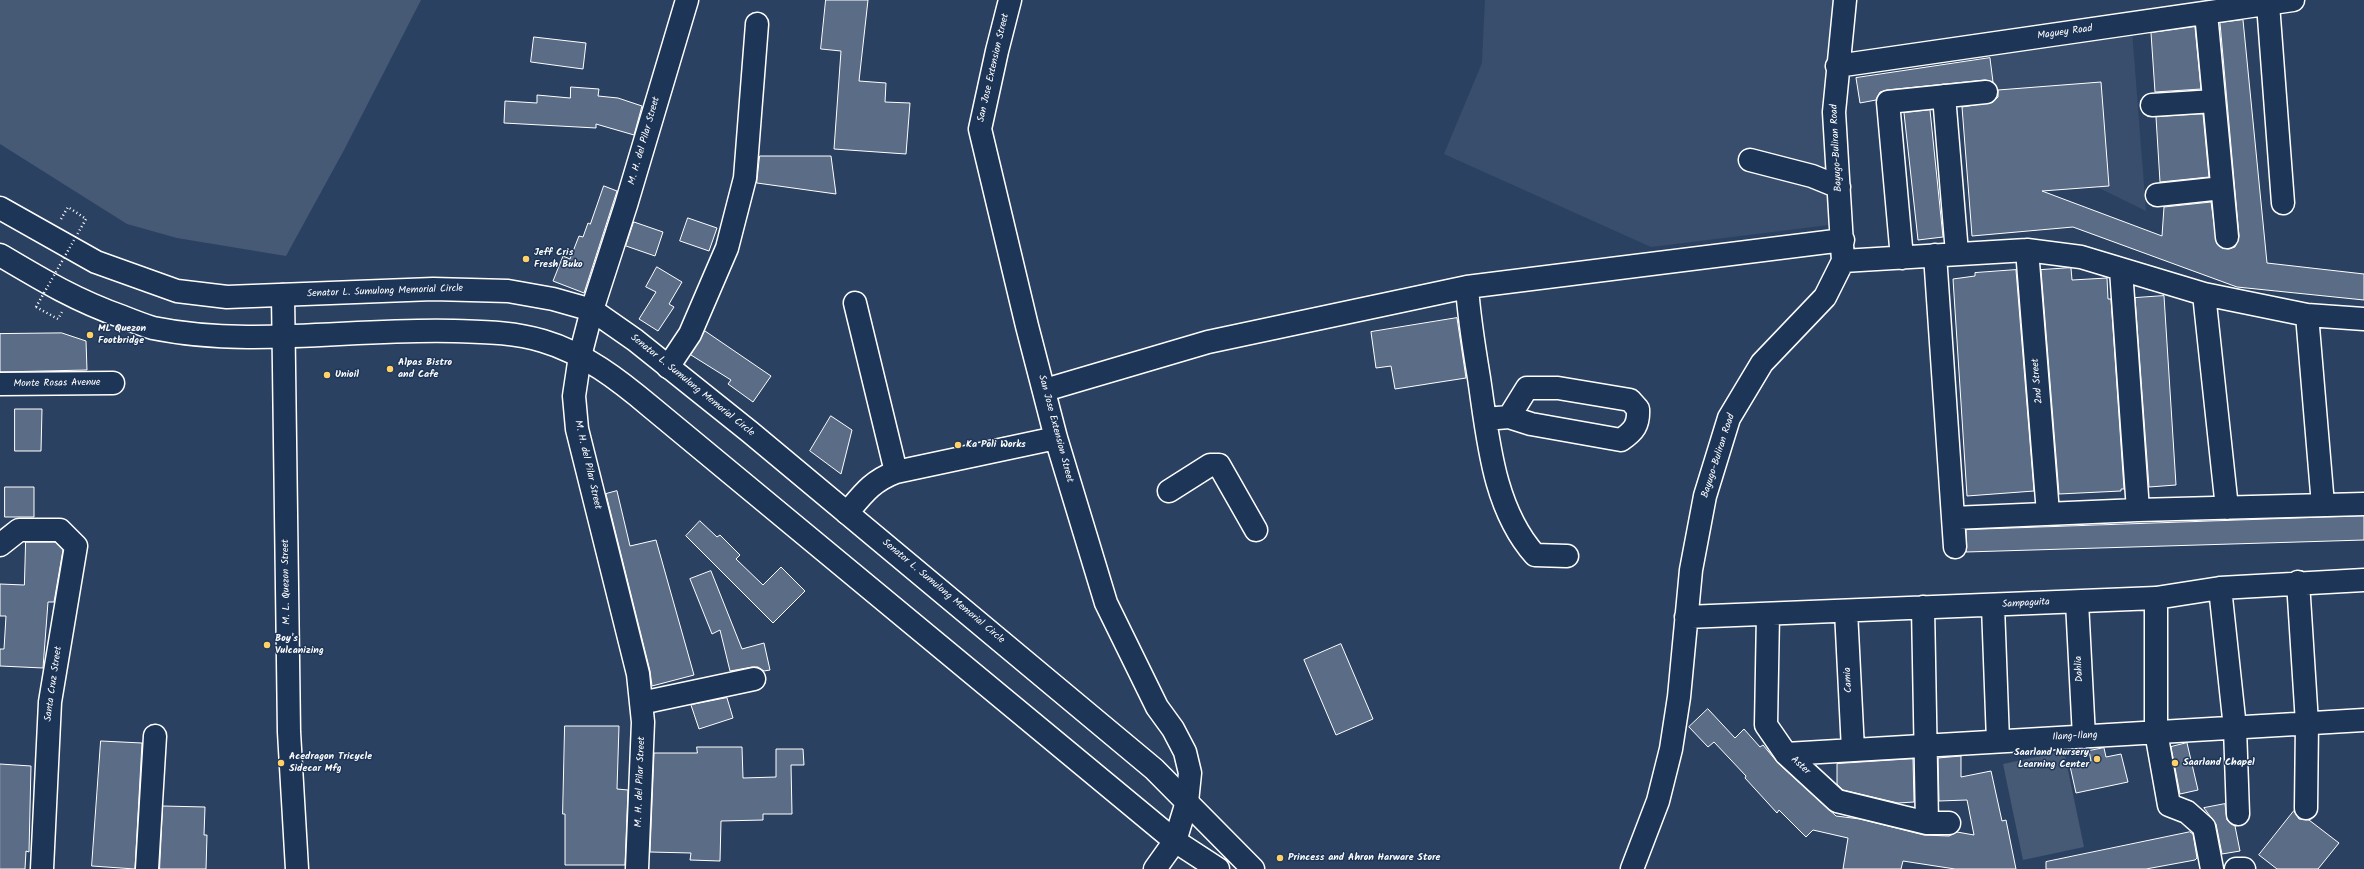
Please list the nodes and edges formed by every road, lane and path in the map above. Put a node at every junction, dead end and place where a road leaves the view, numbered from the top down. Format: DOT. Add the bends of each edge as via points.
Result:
graph roads {
  1 [pos="687,0"];
  2 [pos="1010,0"];
  3 [pos="1845,0"];
  4 [pos="2293,0"];
  5 [pos="2268,4"];
  6 [pos="2206,13"];
  7 [pos="757,24"];
  8 [pos="1837,66"];
  9 [pos="1986,92"];
  10 [pos="1944,96"];
  11 [pos="2214,101"];
  12 [pos="2152,105"];
  13 [pos="1750,160"];
  14 [pos="1839,187"];
  15 [pos="2222,188"];
  16 [pos="2157,195"];
  17 [pos="2282,203"];
  18 [pos="68,207"];
  19 [pos="0,208"];
  20 [pos="2227,237"];
  21 [pos="1843,250"];
  22 [pos="2027,250"];
  23 [pos="1957,253"];
  24 [pos="0,255"];
  25 [pos="1934,255"];
  26 [pos="1902,258"];
  27 [pos="2121,270"];
  28 [pos="1467,287"];
  29 [pos="2204,294"];
  30 [pos="283,295"];
  31 [pos="856,303"];
  32 [pos="592,310"];
  33 [pos="2307,315"];
  34 [pos="58,319"];
  35 [pos="2364,319"];
  36 [pos="284,336"];
  37 [pos="580,356"];
  38 [pos="668,367"];
  39 [pos="113,383"];
  40 [pos="0,384"];
  41 [pos="1045,390"];
  42 [pos="1510,417"];
  43 [pos="1485,419"];
  44 [pos="1056,438"];
  45 [pos="896,472"];
  46 [pos="1169,491"];
  47 [pos="2364,504"];
  48 [pos="2323,505"];
  49 [pos="2226,508"];
  50 [pos="2138,510"];
  51 [pos="846,513"];
  52 [pos="2048,513"];
  53 [pos="1953,518"];
  54 [pos="1256,530"];
  55 [pos="0,545"];
  56 [pos="1955,547"];
  57 [pos="1567,556"];
  58 [pos="2364,580"];
  59 [pos="2298,582"];
  60 [pos="2220,588"];
  61 [pos="2156,598"];
  62 [pos="2076,602"];
  63 [pos="1993,606"];
  64 [pos="1923,607"];
  65 [pos="1846,611"];
  66 [pos="1768,614"];
  67 [pos="1686,617"];
  68 [pos="754,678"];
  69 [pos="641,703"];
  70 [pos="2364,720"];
  71 [pos="2307,724"];
  72 [pos="2235,728"];
  73 [pos="2156,732"];
  74 [pos="155,736"];
  75 [pos="2084,737"];
  76 [pos="1998,741"];
  77 [pos="1925,746"];
  78 [pos="1853,750"];
  79 [pos="1786,754"];
  80 [pos="1187,802"];
  81 [pos="2306,808"];
  82 [pos="2238,814"];
  83 [pos="1927,823"];
  84 [pos="1949,823"];
  85 [pos="1175,841"];
  86 [pos="42,869"];
  87 [pos="147,869"];
  88 [pos="296,869"];
  89 [pos="637,869"];
  90 [pos="1155,869"];
  91 [pos="1218,869"];
  92 [pos="1253,869"];
  93 [pos="1632,869"];
  94 [pos="2212,869"];
  95 [pos="2236,869"];
  96 [pos="2244,869"];
  1 -- 32 [label="street, M. H. del Pilar Street"];
  2 -- 41 [label="street, San Jose Extension Street" via="996,51 980,129 1027,326"];
  3 -- 8 [label="street, Bayugo-Buliran Road"];
  4 -- 5 [label="street, Maguey Road"];
  5 -- 6 [label="street, Maguey Road"];
  5 -- 17 [label="street"];
  6 -- 8 [label="street, Maguey Road"];
  6 -- 11 [label="street"];
  7 -- 38 [label="street" via="745,178 727,248 690,334"];
  8 -- 14 [label="street, Bayugo-Buliran Road" via="1834,112"];
  9 -- 10 [label="street"];
  10 -- 23 [label="street"];
  10 -- 26 [label="street" via="1888,102"];
  11 -- 12 [label="street"];
  11 -- 15 [label="street"];
  13 -- 14 [label="street" via="1812,176"];
  14 -- 21 [label="street, Bayugo-Buliran Road"];
  15 -- 16 [label="street"];
  15 -- 20 [label="street"];
  18 -- 34 [label="path, bridge" via="86,219 36,307"];
  19 -- 30 [label="street, Senator L. Sumulong Memorial Circle" via="96,262 177,291 227,297"];
  21 -- 26 [label="street"];
  21 -- 28 [label="street"];
  21 -- 67 [label="street, Bayugo-Buliran Road" via="1825,297 1762,363 1729,418 1705,496 1691,570"];
  22 -- 23 [label="street"];
  22 -- 27 [label="street" via="2081,257"];
  22 -- 52 [label="street, 2nd Street"];
  23 -- 25 [label="street"];
  24 -- 36 [label="street" via="87,304 152,327 223,336"];
  25 -- 26 [label="street"];
  25 -- 53 [label="street"];
  27 -- 29 [label="street"];
  27 -- 50 [label="street"];
  28 -- 41 [label="street" via="1208,342"];
  28 -- 43 [label="street"];
  29 -- 33 [label="street"];
  29 -- 49 [label="street"];
  30 -- 32 [label="street, Senator L. Sumulong Memorial Circle" via="433,289 508,291 553,298"];
  30 -- 36 [label="street, M. L. Quezon Street"];
  31 -- 45 [label="street"];
  32 -- 37 [label="street, M. H. del Pilar Street"];
  32 -- 38 [label="street, Senator L. Sumulong Memorial Circle"];
  33 -- 35 [label="street"];
  33 -- 48 [label="street"];
  36 -- 37 [label="street" via="421,330 505,333 544,341"];
  36 -- 88 [label="street, M. L. Quezon Street" via="289,732"];
  37 -- 69 [label="street, M. H. del Pilar Street" via="574,396 577,429 638,674"];
  37 -- 85 [label="street" via="615,377"];
  38 -- 51 [label="street, Senator L. Sumulong Memorial Circle"];
  39 -- 40 [label="street, Monte Rosas Avenue"];
  41 -- 44 [label="street, San Jose Extension Street"];
  42 -- 42 [label="street" via="1531,424 1621,440 1633,432 1638,422 1638,409 1630,400 1558,388 1527,388"];
  42 -- 43 [label="street"];
  43 -- 57 [label="street" via="1500,493 1523,542 1535,555"];
  44 -- 45 [label="street"];
  44 -- 80 [label="street, San Jose Extension Street" via="1106,603 1157,707 1185,752 1190,773"];
  45 -- 51 [label="street" via="872,484"];
  46 -- 54 [label="street" via="1210,465 1219,465"];
  47 -- 48 [label="street"];
  48 -- 49 [label="street"];
  49 -- 50 [label="street"];
  50 -- 52 [label="street"];
  51 -- 80 [label="street, Senator L. Sumulong Memorial Circle" via="1154,769"];
  52 -- 53 [label="street"];
  53 -- 56 [label="street"];
  55 -- 86 [label="street, Santa Cruz Street" via="18,530 60,530 76,546 50,702"];
  58 -- 59 [label="street, Sampaguita"];
  59 -- 60 [label="street, Sampaguita"];
  59 -- 71 [label="street"];
  60 -- 61 [label="street, Sampaguita"];
  60 -- 72 [label="street"];
  61 -- 62 [label="street, Sampaguita"];
  61 -- 73 [label="street"];
  62 -- 63 [label="street, Sampaguita"];
  62 -- 75 [label="street, Dahlia"];
  63 -- 64 [label="street, Sampaguita"];
  63 -- 76 [label="street"];
  64 -- 65 [label="street, Sampaguita"];
  64 -- 77 [label="street"];
  65 -- 66 [label="street, Sampaguita"];
  65 -- 78 [label="street, Camia"];
  66 -- 67 [label="street, Sampaguita"];
  66 -- 79 [label="street, Aster" via="1766,725"];
  67 -- 93 [label="street, Bayugo-Buliran Road" via="1679,697 1671,749 1658,801"];
  68 -- 69 [label="street"];
  69 -- 89 [label="street, M. H. del Pilar Street" via="643,722"];
  70 -- 71 [label="street, Ilang-Ilang"];
  71 -- 72 [label="street, Ilang-Ilang"];
  71 -- 81 [label="street"];
  72 -- 73 [label="street, Ilang-Ilang"];
  72 -- 82 [label="street"];
  73 -- 75 [label="street, Ilang-Ilang"];
  73 -- 94 [label="street" via="2169,805 2187,812 2204,827"];
  74 -- 87 [label="street"];
  75 -- 76 [label="street, Ilang-Ilang"];
  76 -- 77 [label="street, Ilang-Ilang"];
  77 -- 78 [label="street, Ilang-Ilang"];
  77 -- 83 [label="street"];
  78 -- 79 [label="street, Ilang-Ilang"];
  79 -- 83 [label="street, Aster" via="1837,801"];
  80 -- 85 [label="street, San Jose Extension Street"];
  80 -- 92 [label="street, Senator L. Sumulong Memorial Circle"];
  83 -- 84 [label="street, Aster"];
  85 -- 90 [label="street, San Jose Extension Street"];
  85 -- 91 [label="street"];
  95 -- 96 [label="street"];
}
